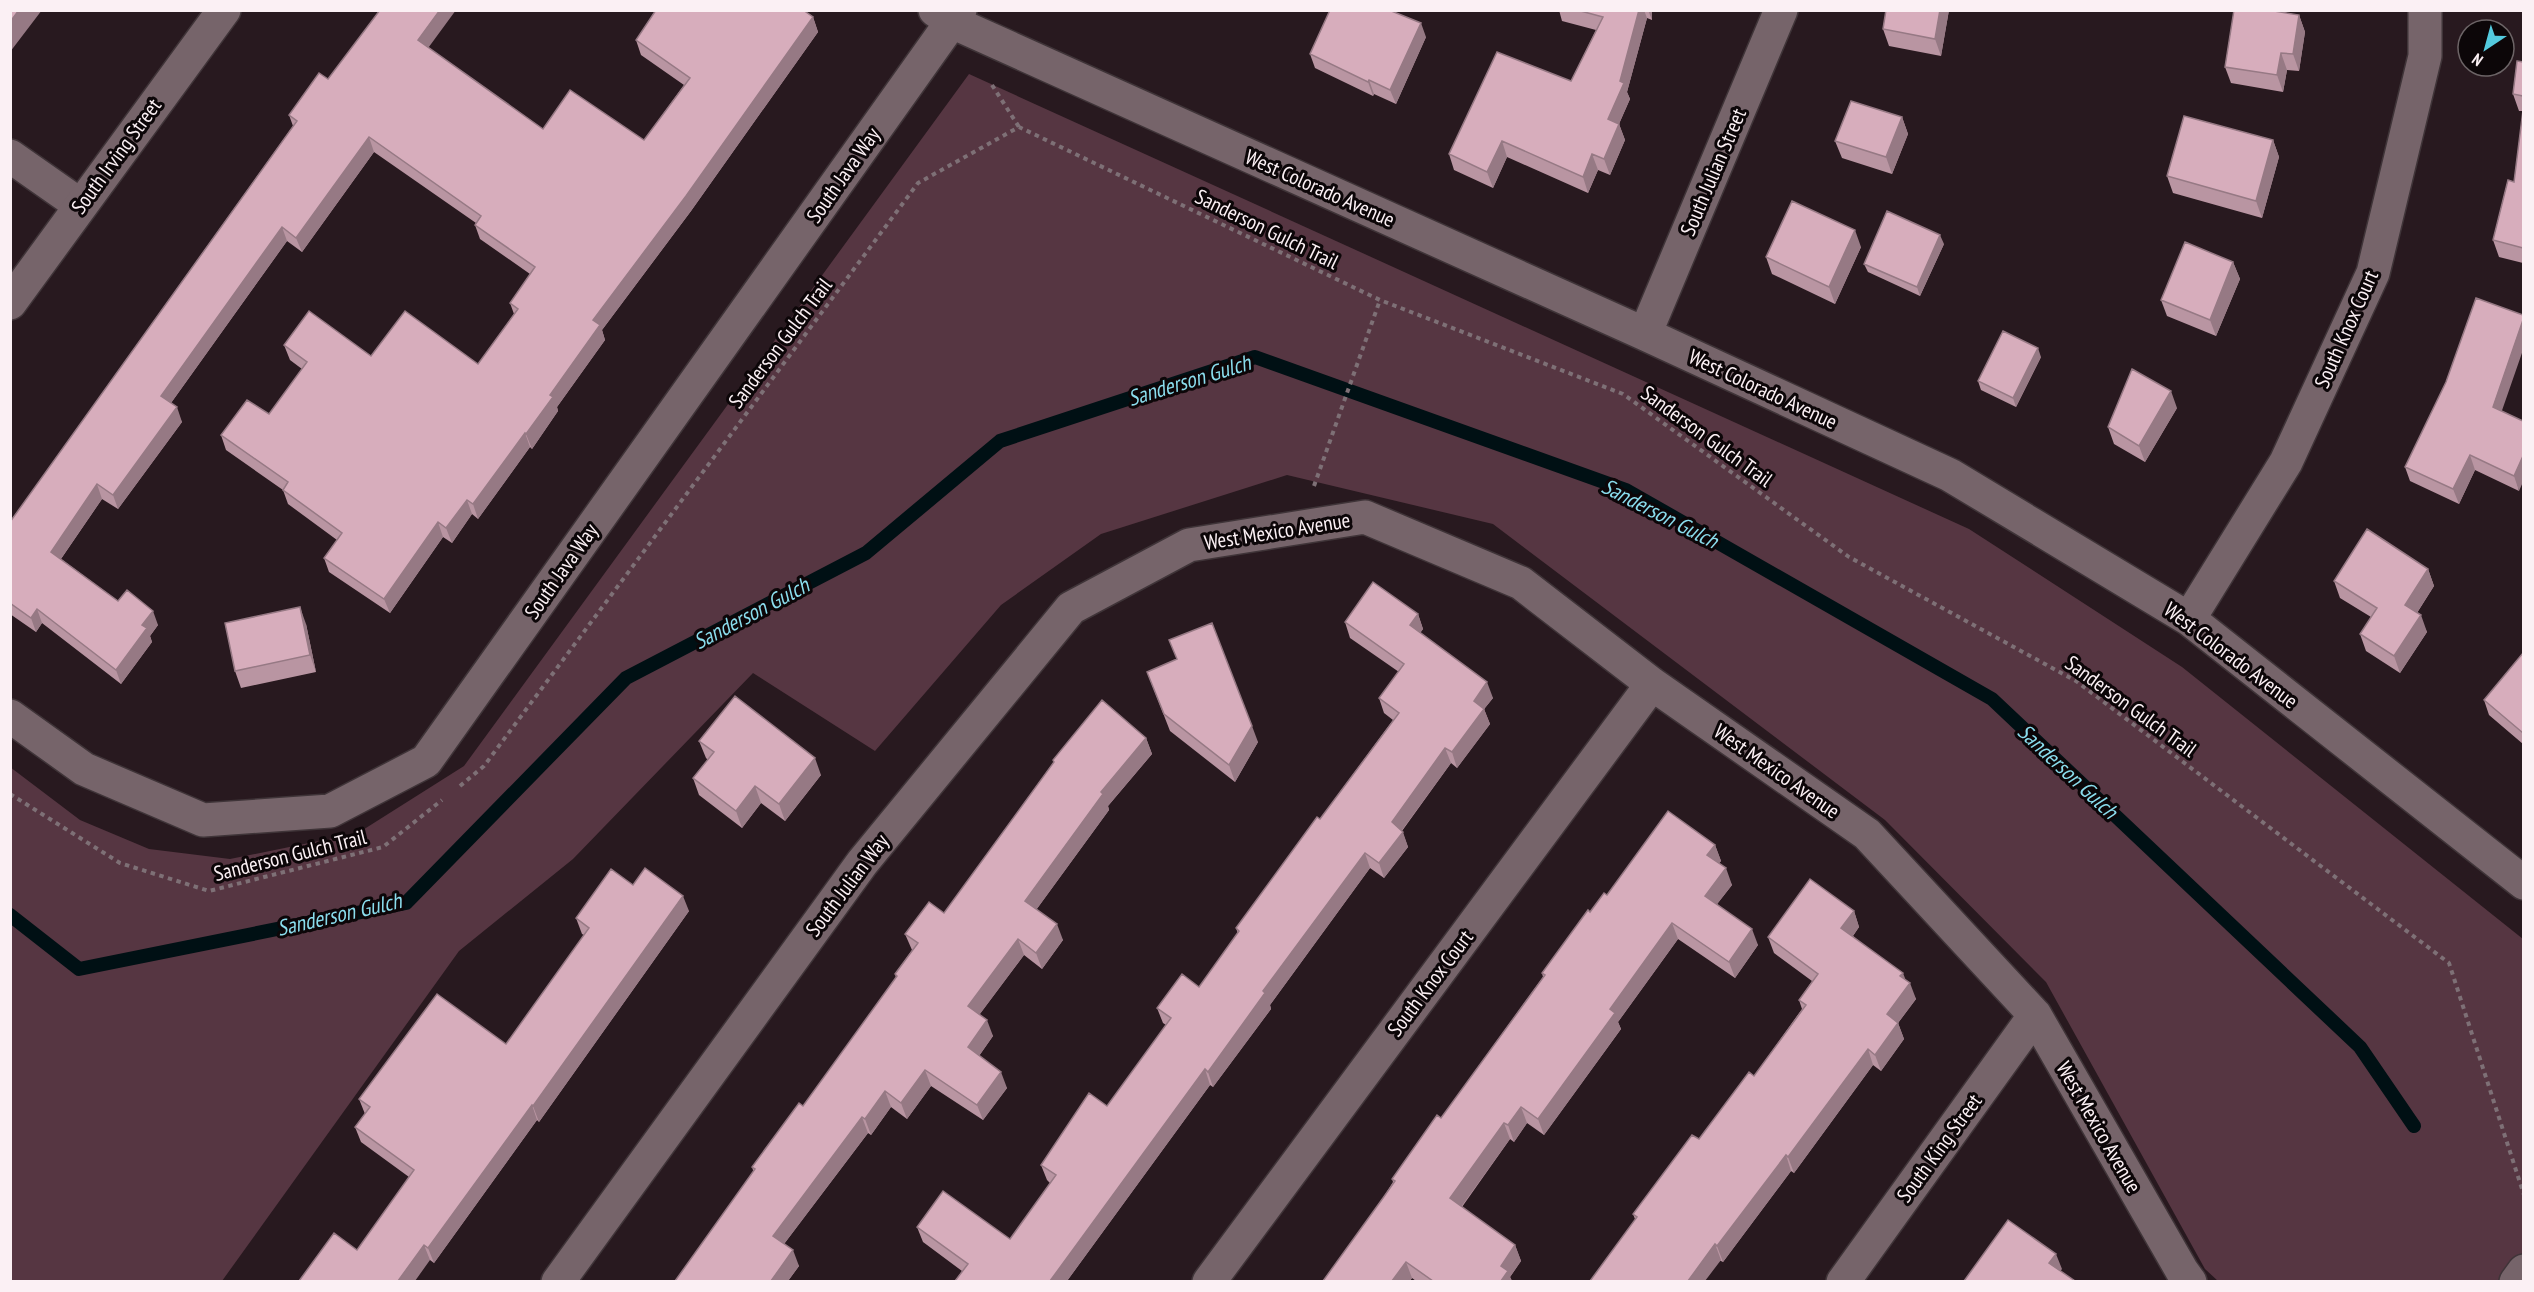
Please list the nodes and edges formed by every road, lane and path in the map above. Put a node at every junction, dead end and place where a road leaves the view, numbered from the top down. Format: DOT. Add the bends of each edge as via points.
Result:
graph roads {
  1 [pos="224,10"];
  2 [pos="1781,10"];
  3 [pos="2425,10"];
  4 [pos="949,14"];
  5 [pos="10,156"];
  6 [pos="80,205"];
  7 [pos="1380,300"];
  8 [pos="10,303"];
  9 [pos="1645,334"];
  10 [pos="1331,440"];
  11 [pos="1189,545"];
  12 [pos="2189,619"];
  13 [pos="1652,684"];
  14 [pos="10,716"];
  15 [pos="457,788"];
  16 [pos="10,794"];
  17 [pos="447,796"];
  18 [pos="2523,882"];
  19 [pos="2035,1015"];
  20 [pos="2523,1195"];
  21 [pos="2523,1271"];
  22 [pos="558,1281"];
  23 [pos="1209,1281"];
  24 [pos="1844,1281"];
  25 [pos="2190,1281"];
  26 [pos="2516,1281"];
  1 -- 6 [label="street, South Irving Street"];
  2 -- 9 [label="street, South Julian Street"];
  3 -- 12 [label="street, South Knox Court" via="2425,56 2373,273 2286,462"];
  4 -- 9 [label="street, West Colorado Avenue"];
  4 -- 14 [label="street, South Java Way" via="426,761 330,811 203,820 84,770"];
  5 -- 6 [label="street"];
  6 -- 8 [label="street, South Irving Street"];
  7 -- 10 [label="path"];
  7 -- 15 [label="path, Sanderson Gulch Trail" via="1018,127 918,183 484,766"];
  7 -- 20 [label="path, Sanderson Gulch Trail" via="1623,394 1849,557 2076,681 2449,963"];
  9 -- 12 [label="street, West Colorado Avenue" via="1950,475"];
  11 -- 13 [label="street, West Mexico Avenue" via="1365,517 1521,583"];
  11 -- 22 [label="street, South Julian Way" via="1071,608 862,862"];
  12 -- 18 [label="street, West Colorado Avenue"];
  13 -- 19 [label="street, West Mexico Avenue" via="1867,834"];
  13 -- 23 [label="street, South Knox Court"];
  16 -- 17 [label="path, Sanderson Gulch Trail" via="120,863 209,891 383,848"];
  19 -- 24 [label="street, South King Street"];
  19 -- 25 [label="street, West Mexico Avenue"];
  21 -- 26 [label="street"];
}
